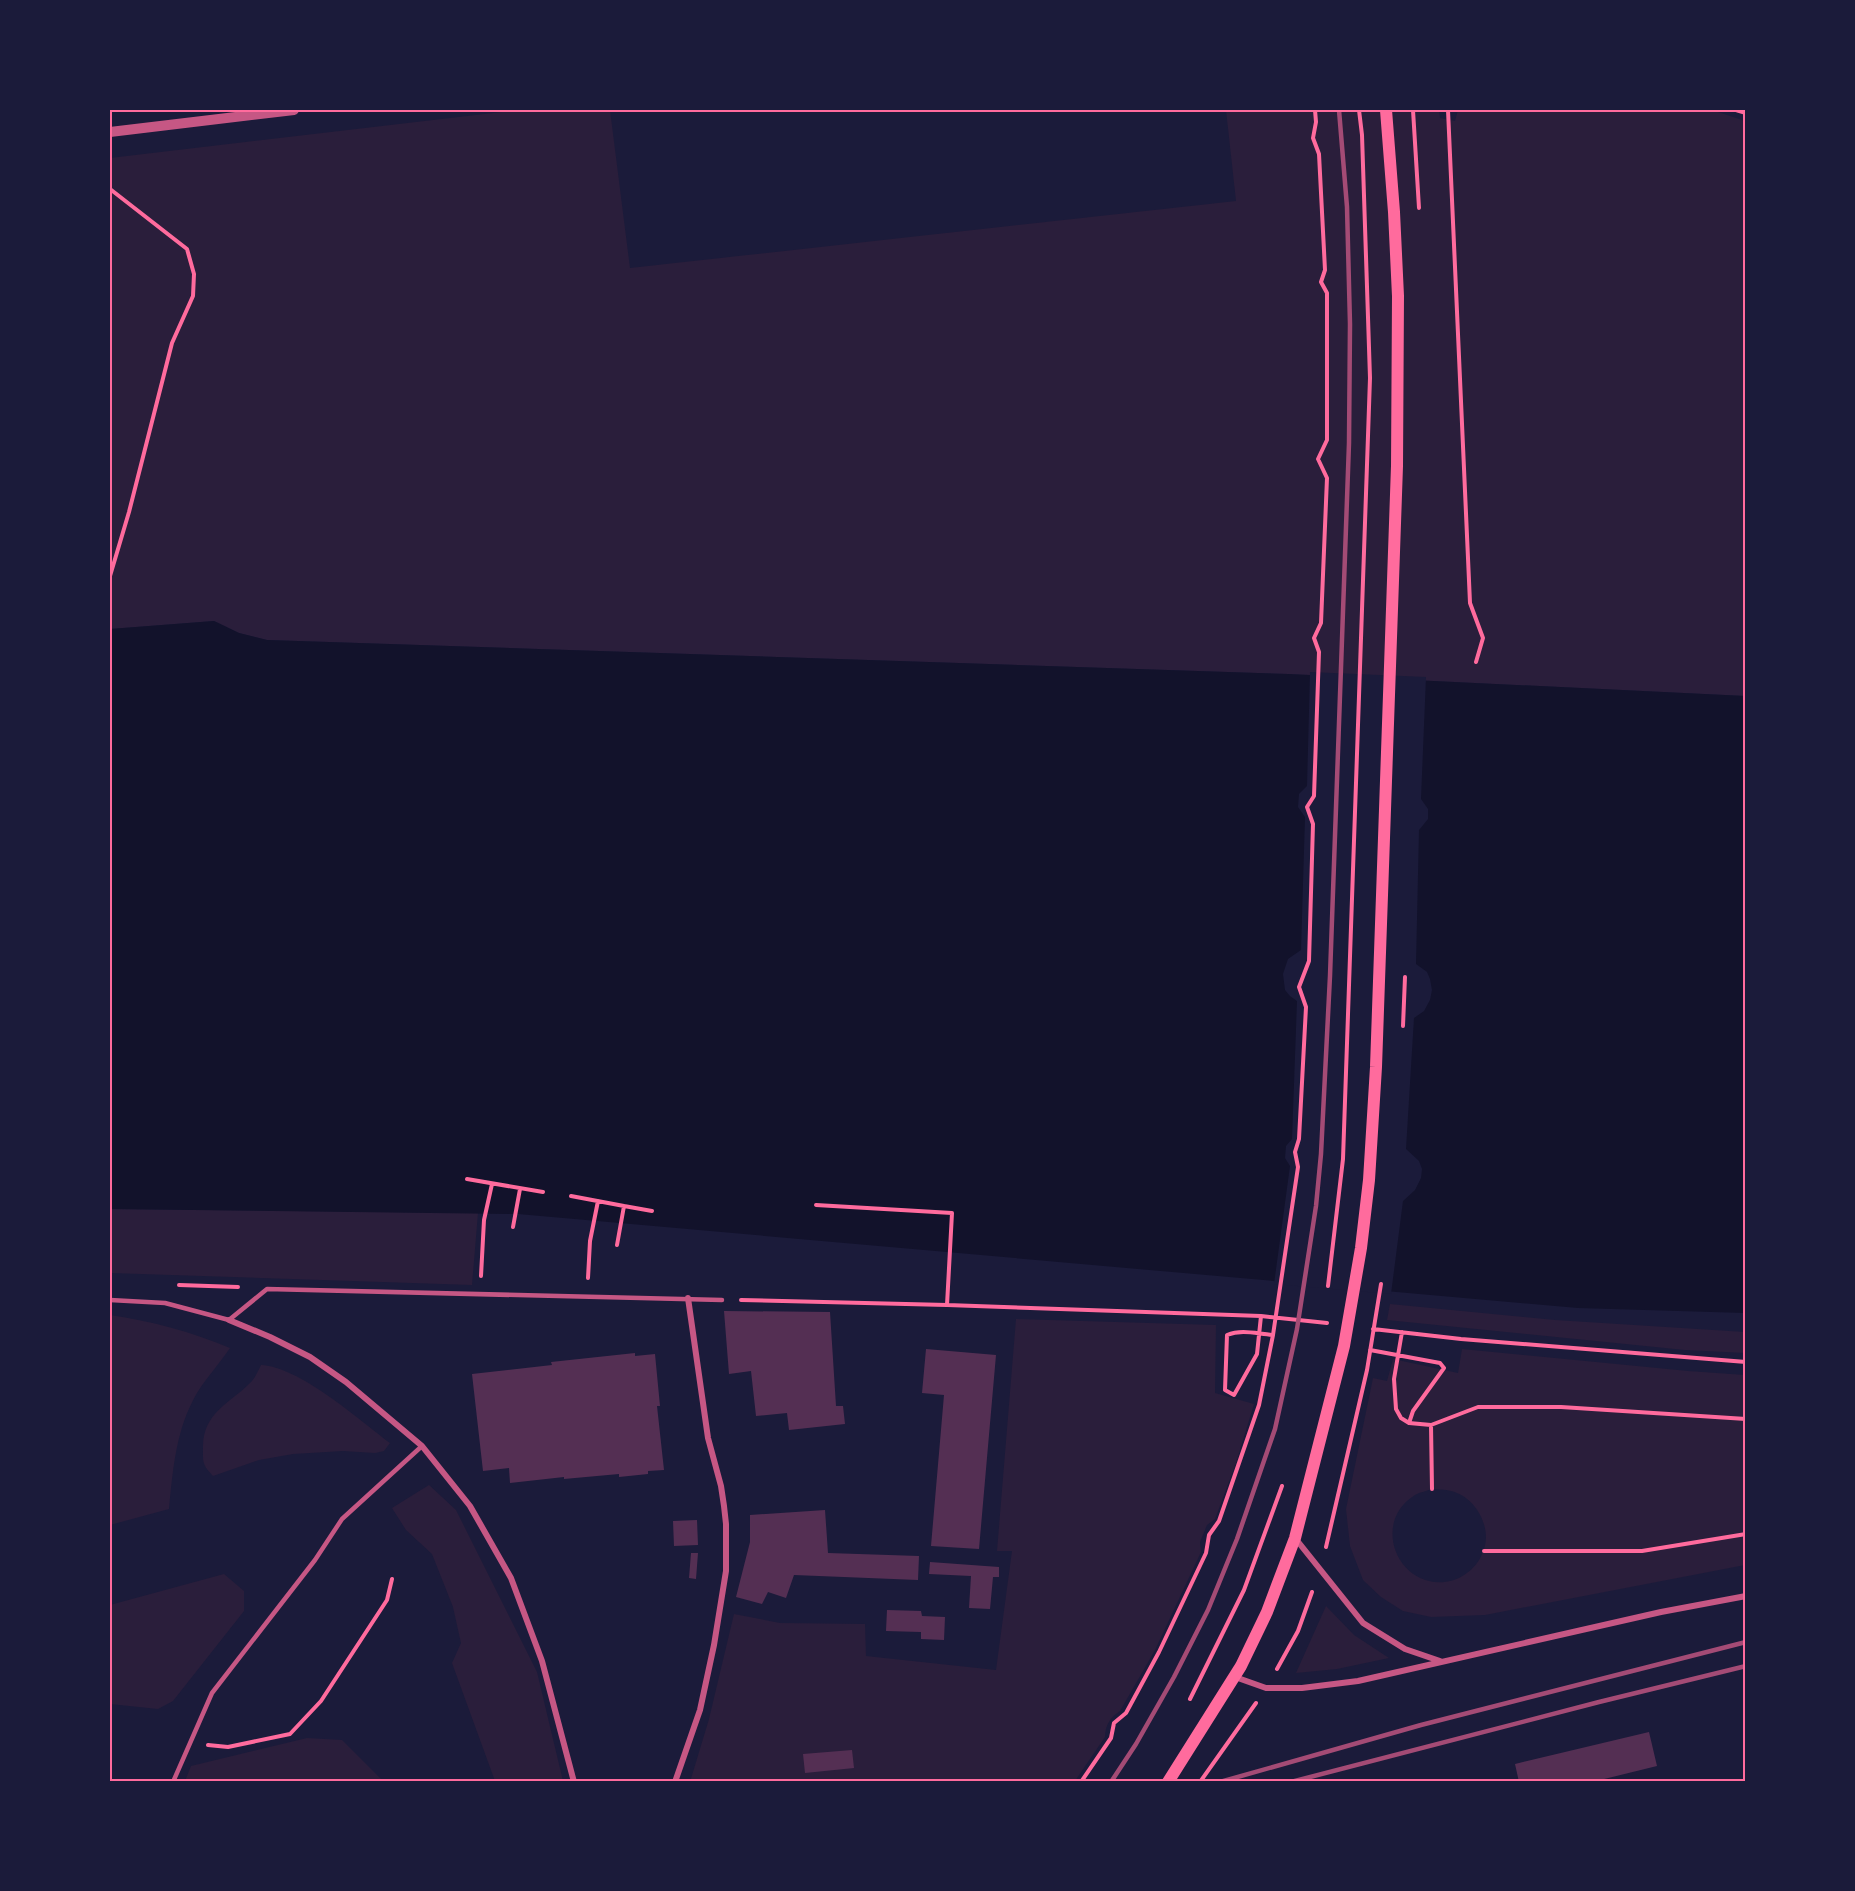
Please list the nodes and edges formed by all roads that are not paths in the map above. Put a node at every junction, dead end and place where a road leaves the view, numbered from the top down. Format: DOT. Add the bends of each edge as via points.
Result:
graph roads {
  1 [pos="294,110"];
  2 [pos="1386,110"];
  3 [pos="110,132"];
  4 [pos="688,1298"];
  5 [pos="110,1300"];
  6 [pos="722,1300"];
  7 [pos="229,1320"];
  8 [pos="422,1446"];
  9 [pos="1295,1538"];
  10 [pos="1746,1596"];
  11 [pos="1441,1662"];
  12 [pos="1235,1677"];
  13 [pos="173,1782"];
  14 [pos="574,1782"];
  15 [pos="675,1782"];
  16 [pos="1168,1782"];
  1 -- 3 [label="street"];
  2 -- 9 [label="main road" via="1398,308 1397,466 1373,1124 1361,1248 1347,1329"];
  4 -- 6 [label="lane"];
  4 -- 7 [label="lane" via="267,1288"];
  4 -- 15 [label="street" via="708,1438 723,1496 726,1571 700,1710"];
  5 -- 7 [label="lane" via="165,1303"];
  7 -- 8 [label="street" via="310,1357"];
  8 -- 13 [label="lane" via="342,1519 212,1693"];
  8 -- 14 [label="street" via="470,1506 511,1578 542,1661"];
  9 -- 11 [label="street" via="1363,1623 1405,1649"];
  9 -- 12 [label="main road" via="1267,1612"];
  10 -- 11 [label="street"];
  11 -- 12 [label="street" via="1302,1689 1266,1689"];
  12 -- 16 [label="main road"];
}
